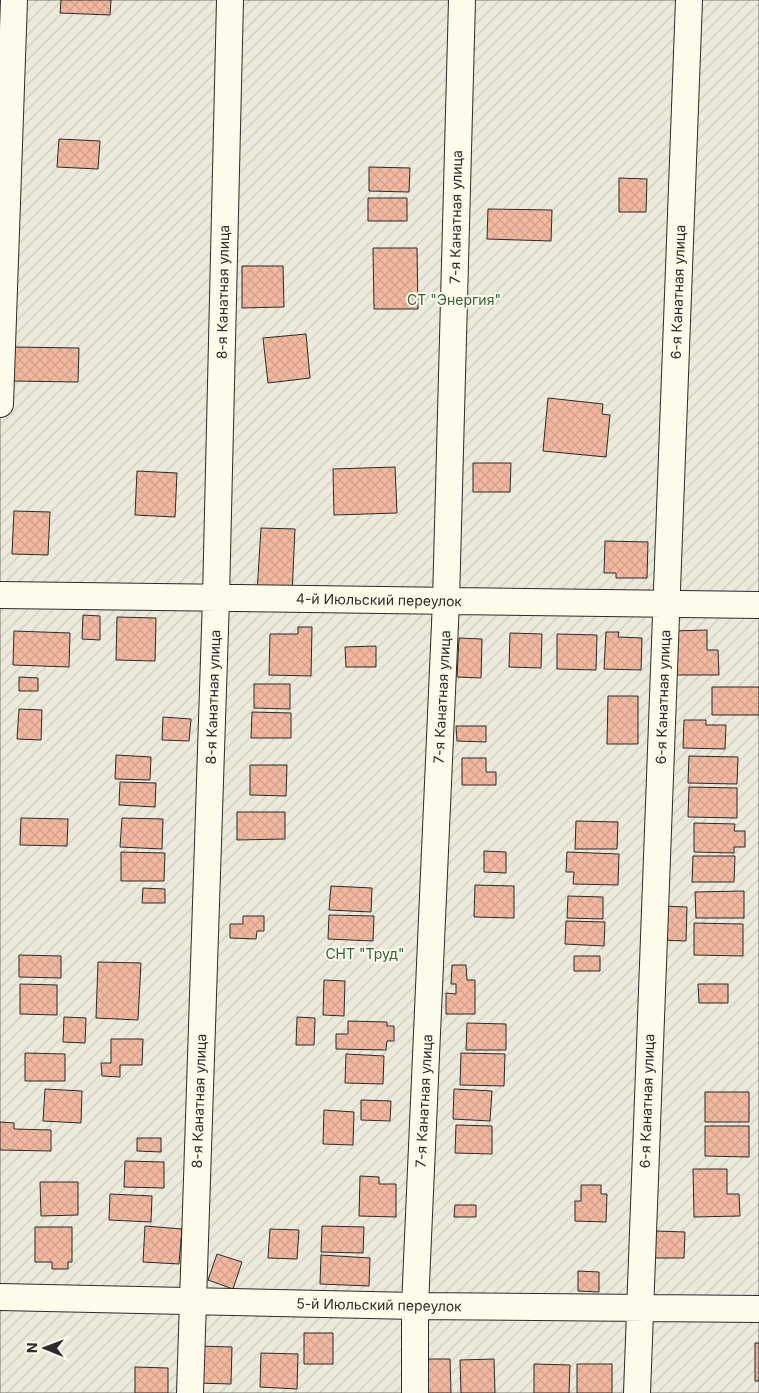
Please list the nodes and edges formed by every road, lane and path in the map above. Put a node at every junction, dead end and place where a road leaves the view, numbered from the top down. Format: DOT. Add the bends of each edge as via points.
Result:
graph roads {
  1 [pos="14,0"];
  2 [pos="230,0"];
  3 [pos="462,0"];
  4 [pos="688,0"];
  5 [pos="0,404"];
  6 [pos="0,595"];
  7 [pos="216,598"];
  8 [pos="446,601"];
  9 [pos="667,604"];
  10 [pos="759,605"];
  11 [pos="0,1297"];
  12 [pos="192,1302"];
  13 [pos="416,1306"];
  14 [pos="638,1307"];
  15 [pos="759,1309"];
  16 [pos="190,1393"];
  17 [pos="415,1393"];
  18 [pos="636,1393"];
  1 -- 5 [label="lane"];
  2 -- 7 [label="lane, 8-я Канатная улица"];
  3 -- 8 [label="lane, 7-я Канатная улица"];
  4 -- 9 [label="lane, 6-я Канатная улица"];
  6 -- 7 [label="lane, 4-й Июльский переулок"];
  7 -- 8 [label="lane, 4-й Июльский переулок"];
  7 -- 12 [label="lane, 8-я Канатная улица"];
  8 -- 9 [label="lane, 4-й Июльский переулок"];
  8 -- 13 [label="lane, 7-я Канатная улица"];
  9 -- 10 [label="lane, 4-й Июльский переулок"];
  9 -- 14 [label="lane, 6-я Канатная улица"];
  11 -- 12 [label="lane, 5-й Июльский переулок"];
  12 -- 13 [label="lane, 5-й Июльский переулок"];
  12 -- 16 [label="lane, 8-я Канатная улица"];
  13 -- 14 [label="lane, 5-й Июльский переулок"];
  13 -- 17 [label="lane, 7-я Канатная улица"];
  14 -- 15 [label="lane, 5-й Июльский переулок"];
  14 -- 18 [label="lane, 6-я Канатная улица"];
}
